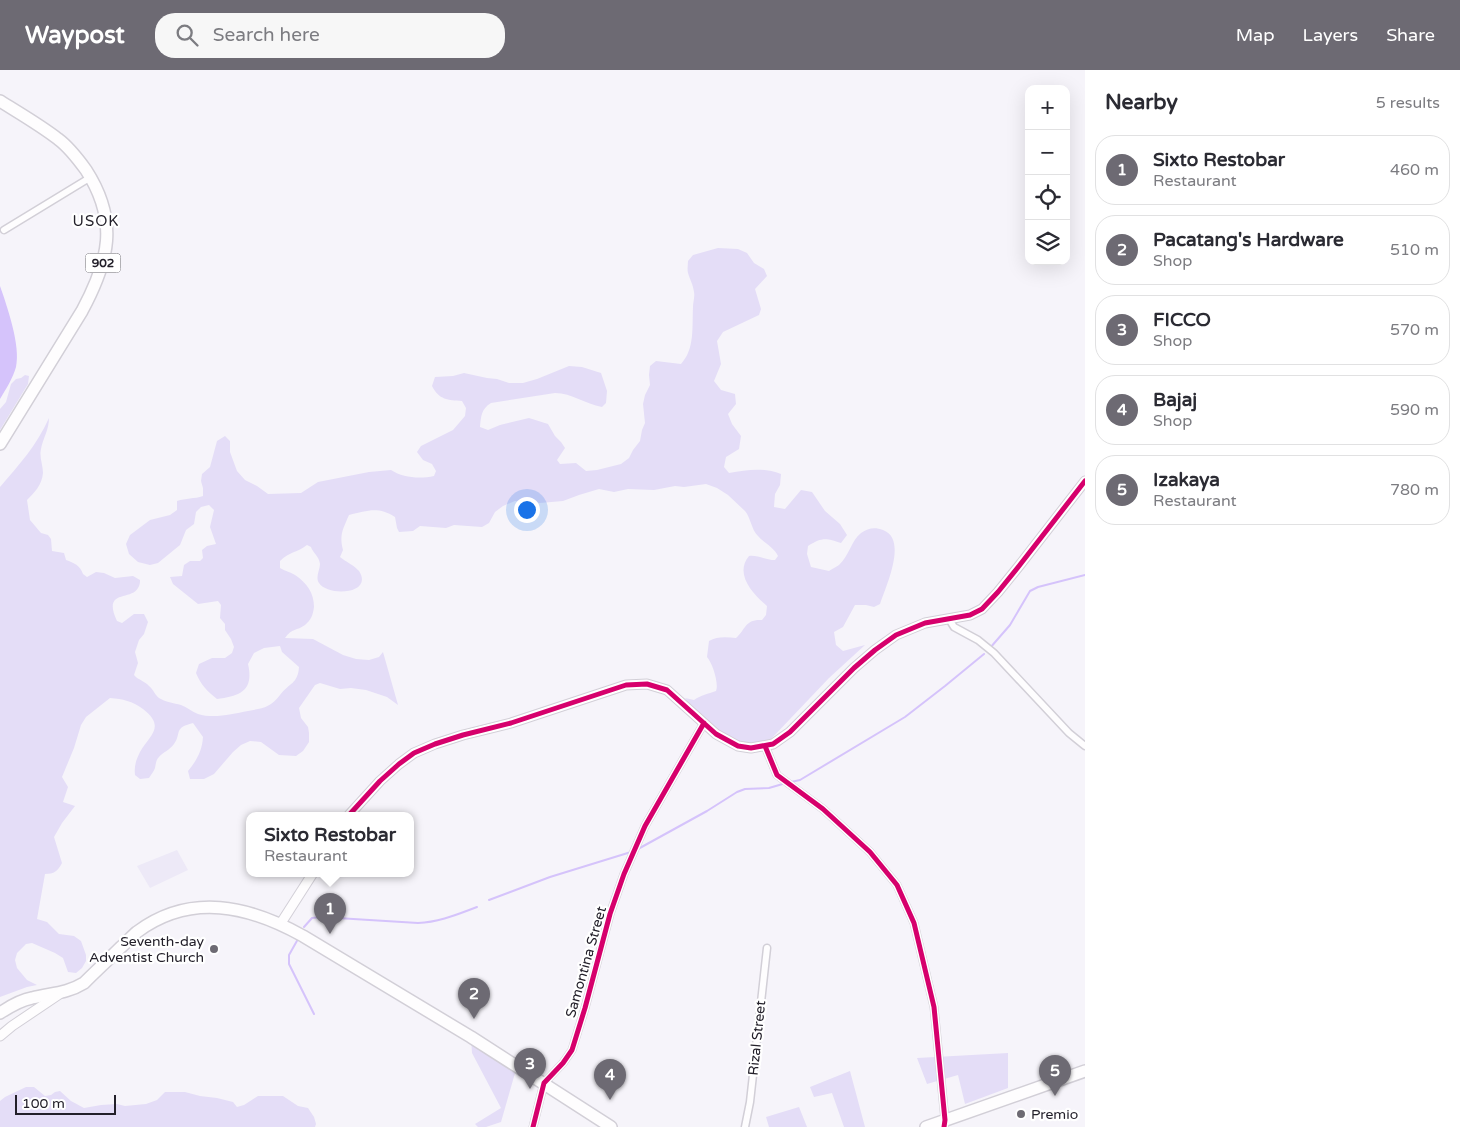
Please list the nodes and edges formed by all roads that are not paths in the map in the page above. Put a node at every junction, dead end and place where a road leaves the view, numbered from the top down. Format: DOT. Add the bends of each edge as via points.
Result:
graph roads {
  1 [pos="0,101"];
  2 [pos="90,177"];
  3 [pos="4,230"];
  4 [pos="0,444"];
  5 [pos="1085,481"];
  6 [pos="949,619"];
  7 [pos="704,723"];
  8 [pos="765,746"];
  9 [pos="1085,746"];
  10 [pos="353,812"];
  11 [pos="310,877"];
  12 [pos="281,923"];
  13 [pos="767,948"];
  14 [pos="62,993"];
  15 [pos="0,1013"];
  16 [pos="0,1036"];
  17 [pos="1085,1071"];
  18 [pos="544,1083"];
  19 [pos="945,1124"];
  20 [pos="532,1127"];
  21 [pos="610,1127"];
  22 [pos="745,1127"];
  23 [pos="926,1127"];
  1 -- 2 [label="highway, 902" via="58,139 80,161"];
  2 -- 3 [label="street"];
  2 -- 4 [label="highway, 902" via="106,215 108,240 103,264 82,311"];
  5 -- 6 [label="street" via="986,605 970,615"];
  6 -- 8 [label="street" via="925,623 896,635 874,650 781,740"];
  6 -- 9 [label="street" via="954,626 994,653"];
  7 -- 8 [label="street" via="738,746"];
  7 -- 10 [label="street" via="667,690 647,684 626,685 414,753 380,781"];
  7 -- 18 [label="street, Samontina Street" via="645,826 624,874 572,1050"];
  8 -- 19 [label="street" via="777,775 823,809 870,852 897,886 914,924 932,999"];
  11 -- 12 [label="street"];
  12 -- 14 [label="highway" via="225,908 174,912 136,933 84,983"];
  12 -- 18 [label="highway"];
  13 -- 22 [label="street, Rizal Street"];
  14 -- 15 [label="highway" via="29,998"];
  14 -- 16 [label="street"];
  17 -- 19 [label="highway"];
  18 -- 20 [label="street, Samontina Street"];
  18 -- 21 [label="highway"];
  19 -- 23 [label="highway"];
}
